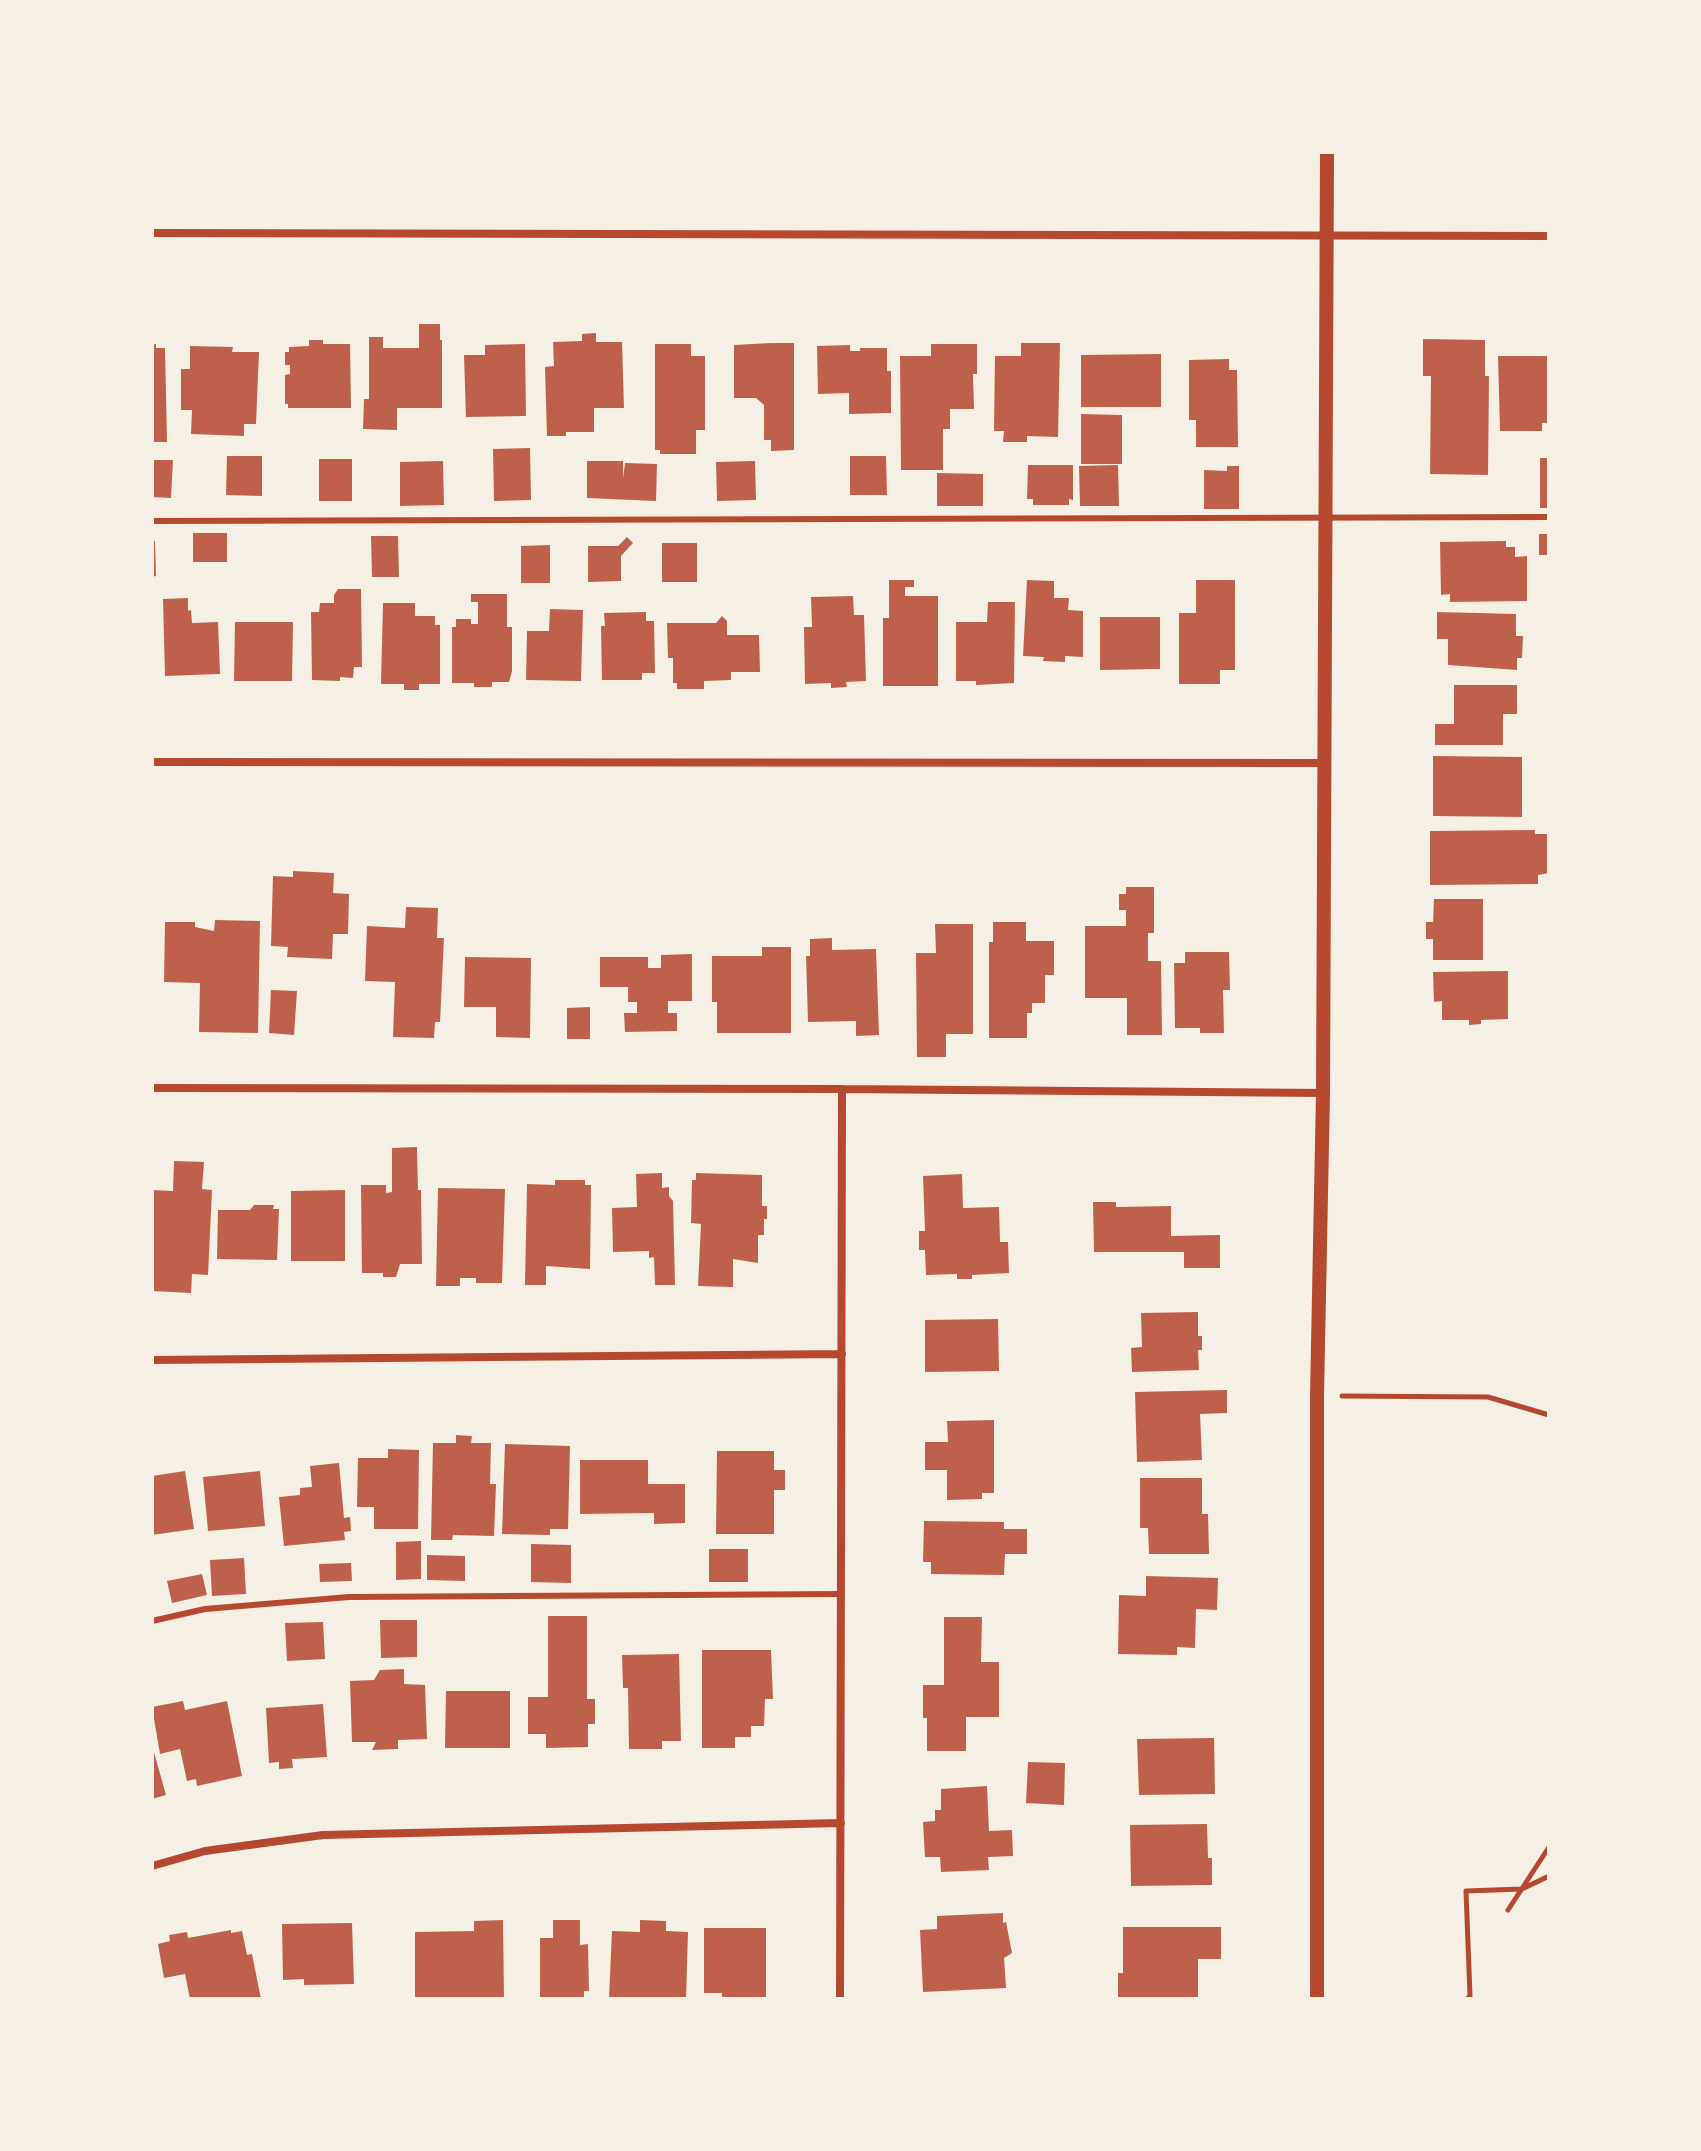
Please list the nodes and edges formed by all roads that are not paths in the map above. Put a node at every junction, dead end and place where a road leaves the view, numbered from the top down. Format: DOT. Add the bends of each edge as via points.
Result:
graph roads {
  1 [pos="1327,152"];
  2 [pos="152,233"];
  3 [pos="1326,236"];
  4 [pos="1549,236"];
  5 [pos="1327,517"];
  6 [pos="1549,517"];
  7 [pos="152,521"];
  8 [pos="152,762"];
  9 [pos="1323,763"];
  10 [pos="152,1088"];
  11 [pos="842,1089"];
  12 [pos="1323,1093"];
  13 [pos="842,1354"];
  14 [pos="152,1360"];
  15 [pos="841,1594"];
  16 [pos="152,1621"];
  17 [pos="841,1823"];
  18 [pos="152,1866"];
  19 [pos="840,1999"];
  20 [pos="1317,1999"];
  1 -- 3 [label="street"];
  2 -- 3 [label="street"];
  3 -- 4 [label="street"];
  3 -- 5 [label="street"];
  5 -- 6 [label="lane"];
  5 -- 7 [label="lane"];
  5 -- 9 [label="street"];
  8 -- 9 [label="street"];
  9 -- 12 [label="street"];
  10 -- 11 [label="street"];
  11 -- 12 [label="street"];
  11 -- 13 [label="street"];
  12 -- 20 [label="street"];
  13 -- 14 [label="street"];
  13 -- 15 [label="street"];
  15 -- 16 [label="lane" via="349,1597 205,1609"];
  15 -- 17 [label="street"];
  17 -- 18 [label="street" via="323,1835 205,1851"];
  17 -- 19 [label="street"];
}
